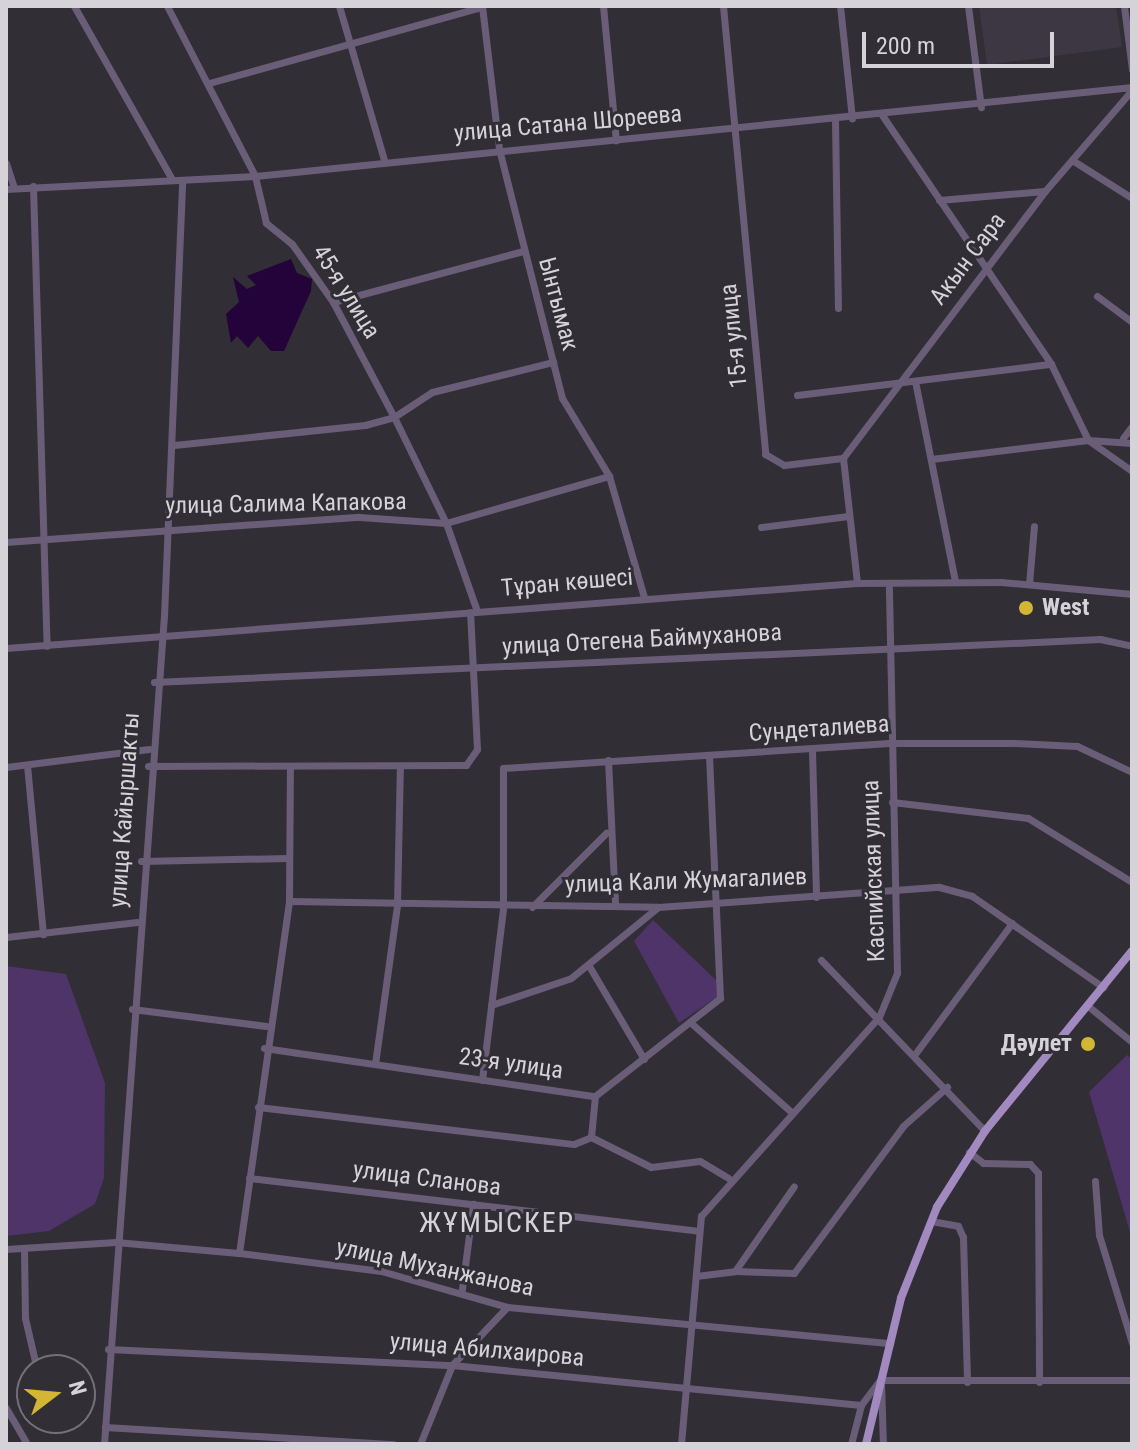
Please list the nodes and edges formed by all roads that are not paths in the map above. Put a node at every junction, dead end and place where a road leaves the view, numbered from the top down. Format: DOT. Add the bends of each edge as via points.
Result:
graph roads {
  1 [pos="74,6"];
  2 [pos="167,6"];
  3 [pos="339,6"];
  4 [pos="482,6"];
  5 [pos="603,6"];
  6 [pos="723,6"];
  7 [pos="840,6"];
  8 [pos="968,6"];
  9 [pos="1124,6"];
  10 [pos="349,41"];
  11 [pos="1132,69"];
  12 [pos="209,83"];
  13 [pos="1132,88"];
  14 [pos="981,107"];
  15 [pos="882,115"];
  16 [pos="852,118"];
  17 [pos="835,120"];
  18 [pos="734,129"];
  19 [pos="616,140"];
  20 [pos="499,149"];
  21 [pos="384,160"];
  22 [pos="1072,160"];
  23 [pos="6,163"];
  24 [pos="255,176"];
  25 [pos="172,179"];
  26 [pos="182,180"];
  27 [pos="33,186"];
  28 [pos="10,189"];
  29 [pos="1045,191"];
  30 [pos="1132,198"];
  31 [pos="939,200"];
  32 [pos="524,251"];
  33 [pos="986,269"];
  34 [pos="1097,296"];
  35 [pos="333,302"];
  36 [pos="838,308"];
  37 [pos="1132,322"];
  38 [pos="553,362"];
  39 [pos="1051,364"];
  40 [pos="904,379"];
  41 [pos="915,381"];
  42 [pos="797,395"];
  43 [pos="394,417"];
  44 [pos="1132,426"];
  45 [pos="1123,438"];
  46 [pos="1088,440"];
  47 [pos="1132,443"];
  48 [pos="174,445"];
  49 [pos="843,458"];
  50 [pos="931,459"];
  51 [pos="1132,471"];
  52 [pos="609,476"];
  53 [pos="848,516"];
  54 [pos="446,523"];
  55 [pos="1034,526"];
  56 [pos="761,527"];
  57 [pos="169,529"];
  58 [pos="47,539"];
  59 [pos="6,542"];
  60 [pos="955,582"];
  61 [pos="857,583"];
  62 [pos="889,583"];
  63 [pos="1029,584"];
  64 [pos="1132,594"];
  65 [pos="644,597"];
  66 [pos="473,611"];
  67 [pos="160,636"];
  68 [pos="47,646"];
  69 [pos="1132,646"];
  70 [pos="6,648"];
  71 [pos="888,648"];
  72 [pos="473,668"];
  73 [pos="154,682"];
  74 [pos="889,743"];
  75 [pos="149,749"];
  76 [pos="812,751"];
  77 [pos="709,756"];
  78 [pos="608,760"];
  79 [pos="27,765"];
  80 [pos="148,766"];
  81 [pos="400,766"];
  82 [pos="6,767"];
  83 [pos="290,767"];
  84 [pos="1132,772"];
  85 [pos="892,802"];
  86 [pos="606,833"];
  87 [pos="289,858"];
  88 [pos="141,861"];
  89 [pos="1132,882"];
  90 [pos="893,887"];
  91 [pos="816,897"];
  92 [pos="289,901"];
  93 [pos="397,905"];
  94 [pos="615,905"];
  95 [pos="714,905"];
  96 [pos="532,907"];
  97 [pos="658,907"];
  98 [pos="503,908"];
  99 [pos="137,922"];
  100 [pos="1012,923"];
  101 [pos="43,934"];
  102 [pos="6,937"];
  103 [pos="1132,951"];
  104 [pos="821,960"];
  105 [pos="589,966"];
  106 [pos="1103,987"];
  107 [pos="491,1005"];
  108 [pos="1088,1006"];
  109 [pos="132,1009"];
  110 [pos="879,1017"];
  111 [pos="691,1023"];
  112 [pos="266,1026"];
  113 [pos="1132,1042"];
  114 [pos="264,1048"];
  115 [pos="915,1054"];
  116 [pos="644,1059"];
  117 [pos="375,1064"];
  118 [pos="482,1080"];
  119 [pos="947,1087"];
  120 [pos="595,1096"];
  121 [pos="258,1107"];
  122 [pos="790,1111"];
  123 [pos="985,1131"];
  124 [pos="591,1137"];
  125 [pos="969,1152"];
  126 [pos="249,1178"];
  127 [pos="728,1178"];
  128 [pos="1095,1181"];
  129 [pos="794,1186"];
  130 [pos="473,1204"];
  131 [pos="931,1221"];
  132 [pos="695,1230"];
  133 [pos="116,1242"];
  134 [pos="24,1248"];
  135 [pos="6,1249"];
  136 [pos="239,1253"];
  137 [pos="735,1271"];
  138 [pos="696,1276"];
  139 [pos="462,1289"];
  140 [pos="507,1307"];
  141 [pos="692,1323"];
  142 [pos="890,1343"];
  143 [pos="1132,1343"];
  144 [pos="108,1349"];
  145 [pos="33,1354"];
  146 [pos="452,1365"];
  147 [pos="880,1380"];
  148 [pos="1132,1380"];
  149 [pos="967,1382"];
  150 [pos="1039,1382"];
  151 [pos="687,1389"];
  152 [pos="861,1405"];
  153 [pos="6,1408"];
  154 [pos="105,1427"];
  155 [pos="27,1444"];
  156 [pos="104,1444"];
  157 [pos="393,1444"];
  158 [pos="420,1444"];
  159 [pos="681,1444"];
  160 [pos="851,1444"];
  161 [pos="866,1444"];
  162 [pos="883,1444"];
  1 -- 25 [label="street"];
  2 -- 12 [label="street, 45-я улица"];
  3 -- 10 [label="street"];
  4 -- 10 [label="street"];
  4 -- 20 [label="street, Ынтымак"];
  5 -- 19 [label="street"];
  6 -- 18 [label="street, 15-я улица"];
  7 -- 16 [label="street"];
  8 -- 14 [label="street"];
  9 -- 11 [label="street"];
  10 -- 12 [label="street"];
  10 -- 21 [label="street"];
  12 -- 24 [label="street, 45-я улица"];
  13 -- 14 [label="street, улица Сатана Шореева"];
  13 -- 22 [label="street, Акын Сара"];
  14 -- 15 [label="street, улица Сатана Шореева"];
  15 -- 16 [label="street, улица Сатана Шореева"];
  15 -- 31 [label="street"];
  16 -- 17 [label="street, улица Сатана Шореева"];
  17 -- 18 [label="street, улица Сатана Шореева"];
  17 -- 36 [label="street"];
  18 -- 19 [label="street, улица Сатана Шореева"];
  18 -- 49 [label="street, 15-я улица" via="765,454 784,465"];
  19 -- 20 [label="street, улица Сатана Шореева"];
  20 -- 21 [label="street, улица Сатана Шореева"];
  20 -- 32 [label="street, Ынтымак"];
  21 -- 24 [label="street, улица Сатана Шореева"];
  22 -- 29 [label="street, Акын Сара"];
  22 -- 30 [label="street"];
  23 -- 28 [label="street"];
  24 -- 26 [label="street, улица Сатана Шореева"];
  24 -- 35 [label="street, 45-я улица" via="266,223 292,244"];
  25 -- 26 [label="street, улица Сатана Шореева"];
  25 -- 27 [label="street, улица Сатана Шореева"];
  26 -- 48 [label="street, улица Кайыршакты"];
  27 -- 28 [label="street, улица Сатана Шореева"];
  27 -- 58 [label="street"];
  29 -- 31 [label="street"];
  29 -- 33 [label="street, Акын Сара"];
  31 -- 33 [label="street"];
  32 -- 35 [label="street"];
  32 -- 38 [label="street, Ынтымак"];
  33 -- 39 [label="street"];
  33 -- 40 [label="street, Акын Сара"];
  34 -- 37 [label="street"];
  35 -- 43 [label="street, 45-я улица"];
  38 -- 43 [label="street" via="432,392"];
  38 -- 52 [label="street, Ынтымак" via="571,417"];
  39 -- 41 [label="street"];
  39 -- 46 [label="street"];
  40 -- 41 [label="street"];
  40 -- 42 [label="street"];
  40 -- 49 [label="street, Акын Сара"];
  41 -- 50 [label="street"];
  43 -- 48 [label="street"];
  43 -- 54 [label="street, 45-я улица"];
  44 -- 45 [label="street"];
  45 -- 46 [label="street"];
  45 -- 47 [label="street"];
  46 -- 50 [label="street"];
  46 -- 51 [label="street"];
  48 -- 57 [label="street, улица Кайыршакты"];
  49 -- 53 [label="street"];
  50 -- 60 [label="street"];
  52 -- 54 [label="street, улица Салима Капакова"];
  52 -- 65 [label="street, Ынтымак"];
  53 -- 56 [label="street"];
  53 -- 61 [label="street"];
  54 -- 57 [label="street, улица Салима Капакова" via="359,517"];
  54 -- 66 [label="street, 45-я улица"];
  55 -- 63 [label="street"];
  57 -- 58 [label="street, улица Салима Капакова"];
  57 -- 67 [label="street, улица Кайыршакты"];
  58 -- 59 [label="street, улица Салима Капакова"];
  58 -- 68 [label="street"];
  60 -- 62 [label="street, Тұран көшесі"];
  60 -- 63 [label="street, Тұран көшесі"];
  61 -- 62 [label="street, Тұран көшесі"];
  61 -- 65 [label="street, Тұран көшесі"];
  62 -- 71 [label="street, Каспийская улица"];
  63 -- 64 [label="street, Тұран көшесі"];
  65 -- 66 [label="street, Тұран көшесі"];
  66 -- 67 [label="street, Тұран көшесі"];
  66 -- 72 [label="street"];
  67 -- 68 [label="street, Тұран көшесі"];
  67 -- 73 [label="street, улица Кайыршакты"];
  68 -- 70 [label="street, Тұран көшесі"];
  69 -- 71 [label="street, улица Отегена Баймуханова" via="1100,639"];
  71 -- 72 [label="street, улица Отегена Баймуханова"];
  71 -- 74 [label="street, Каспийская улица"];
  72 -- 73 [label="street, улица Отегена Баймуханова"];
  72 -- 81 [label="street" via="474,758 466,765"];
  73 -- 75 [label="street, улица Кайыршакты"];
  74 -- 76 [label="street, Сундеталиева"];
  74 -- 84 [label="street, Сундеталиева" via="1077,746"];
  74 -- 85 [label="street, Каспийская улица"];
  75 -- 79 [label="street"];
  75 -- 80 [label="street, улица Кайыршакты"];
  76 -- 77 [label="street, Сундеталиева"];
  76 -- 91 [label="street"];
  77 -- 78 [label="street, Сундеталиева"];
  77 -- 95 [label="street"];
  78 -- 86 [label="street"];
  78 -- 98 [label="street, Сундеталиева" via="503,768"];
  79 -- 82 [label="street"];
  79 -- 101 [label="street"];
  80 -- 83 [label="street"];
  80 -- 88 [label="street, улица Кайыршакты"];
  81 -- 83 [label="street"];
  81 -- 93 [label="street"];
  83 -- 87 [label="street"];
  85 -- 89 [label="street" via="1028,818"];
  85 -- 90 [label="street, Каспийская улица"];
  86 -- 94 [label="street"];
  86 -- 96 [label="street"];
  87 -- 88 [label="street"];
  87 -- 92 [label="street"];
  88 -- 99 [label="street, улица Кайыршакты"];
  90 -- 91 [label="street, улица Кали Жумагалиев"];
  90 -- 100 [label="street, улица Кали Жумагалиев" via="961,893"];
  90 -- 110 [label="street, Каспийская улица" via="897,973"];
  91 -- 95 [label="street, улица Кали Жумагалиев"];
  92 -- 93 [label="street, улица Кали Жумагалиев"];
  92 -- 112 [label="street"];
  93 -- 98 [label="street, улица Кали Жумагалиев"];
  93 -- 117 [label="street"];
  94 -- 96 [label="street, улица Кали Жумагалиев"];
  94 -- 97 [label="street, улица Кали Жумагалиев"];
  95 -- 97 [label="street, улица Кали Жумагалиев"];
  95 -- 111 [label="street, 23-я улица" via="720,998"];
  96 -- 98 [label="street, улица Кали Жумагалиев"];
  97 -- 105 [label="street"];
  98 -- 107 [label="street"];
  99 -- 101 [label="street"];
  99 -- 109 [label="street, улица Кайыршакты"];
  100 -- 106 [label="street, улица Кали Жумагалиев"];
  100 -- 115 [label="street"];
  101 -- 102 [label="street"];
  103 -- 106 [label="main road"];
  104 -- 110 [label="street"];
  105 -- 107 [label="street" via="536,994"];
  105 -- 116 [label="street"];
  106 -- 108 [label="main road"];
  107 -- 118 [label="street"];
  108 -- 113 [label="street"];
  108 -- 123 [label="main road"];
  109 -- 112 [label="street"];
  109 -- 133 [label="street, улица Кайыршакты"];
  110 -- 115 [label="street"];
  110 -- 122 [label="street, Каспийская улица"];
  111 -- 116 [label="street, 23-я улица"];
  111 -- 122 [label="street"];
  112 -- 114 [label="street"];
  114 -- 117 [label="street, 23-я улица"];
  114 -- 121 [label="street"];
  115 -- 119 [label="street"];
  116 -- 120 [label="street, 23-я улица"];
  117 -- 118 [label="street, 23-я улица"];
  118 -- 120 [label="street, 23-я улица"];
  119 -- 123 [label="street"];
  119 -- 137 [label="street" via="903,1126 794,1273"];
  120 -- 124 [label="street"];
  121 -- 124 [label="street" via="574,1144"];
  121 -- 126 [label="street"];
  122 -- 127 [label="street, Каспийская улица"];
  123 -- 125 [label="main road"];
  124 -- 127 [label="street" via="651,1167 700,1161"];
  125 -- 131 [label="main road"];
  125 -- 150 [label="street" via="983,1163 1030,1164 1038,1173"];
  126 -- 130 [label="street, улица Сланова"];
  126 -- 136 [label="street"];
  127 -- 132 [label="street, Каспийская улица"];
  128 -- 143 [label="street" via="1099,1235"];
  129 -- 137 [label="street"];
  130 -- 132 [label="street, улица Сланова"];
  130 -- 139 [label="street"];
  131 -- 142 [label="main road"];
  131 -- 149 [label="street" via="958,1226 963,1237"];
  132 -- 138 [label="street"];
  133 -- 134 [label="street, улица Муханжанова"];
  133 -- 136 [label="street, улица Муханжанова"];
  133 -- 144 [label="street, улица Кайыршакты"];
  134 -- 135 [label="street, улица Муханжанова"];
  134 -- 145 [label="street" via="25,1318"];
  136 -- 139 [label="street, улица Муханжанова"];
  137 -- 138 [label="street"];
  138 -- 141 [label="street"];
  139 -- 140 [label="street, улица Муханжанова"];
  140 -- 141 [label="street, улица Муханжанова"];
  140 -- 146 [label="street"];
  141 -- 142 [label="street, улица Муханжанова"];
  141 -- 151 [label="street"];
  142 -- 147 [label="main road"];
  144 -- 146 [label="street, улица Абилхаирова"];
  144 -- 154 [label="street, улица Кайыршакты"];
  146 -- 151 [label="street, улица Абилхаирова"];
  146 -- 158 [label="street"];
  147 -- 149 [label="street"];
  147 -- 152 [label="street"];
  147 -- 161 [label="main road"];
  147 -- 162 [label="street"];
  148 -- 150 [label="street"];
  149 -- 150 [label="street"];
  151 -- 152 [label="street, улица Абилхаирова"];
  151 -- 159 [label="street"];
  152 -- 160 [label="street"];
  153 -- 155 [label="street"];
  154 -- 156 [label="street, улица Кайыршакты"];
  154 -- 157 [label="street"];
}
